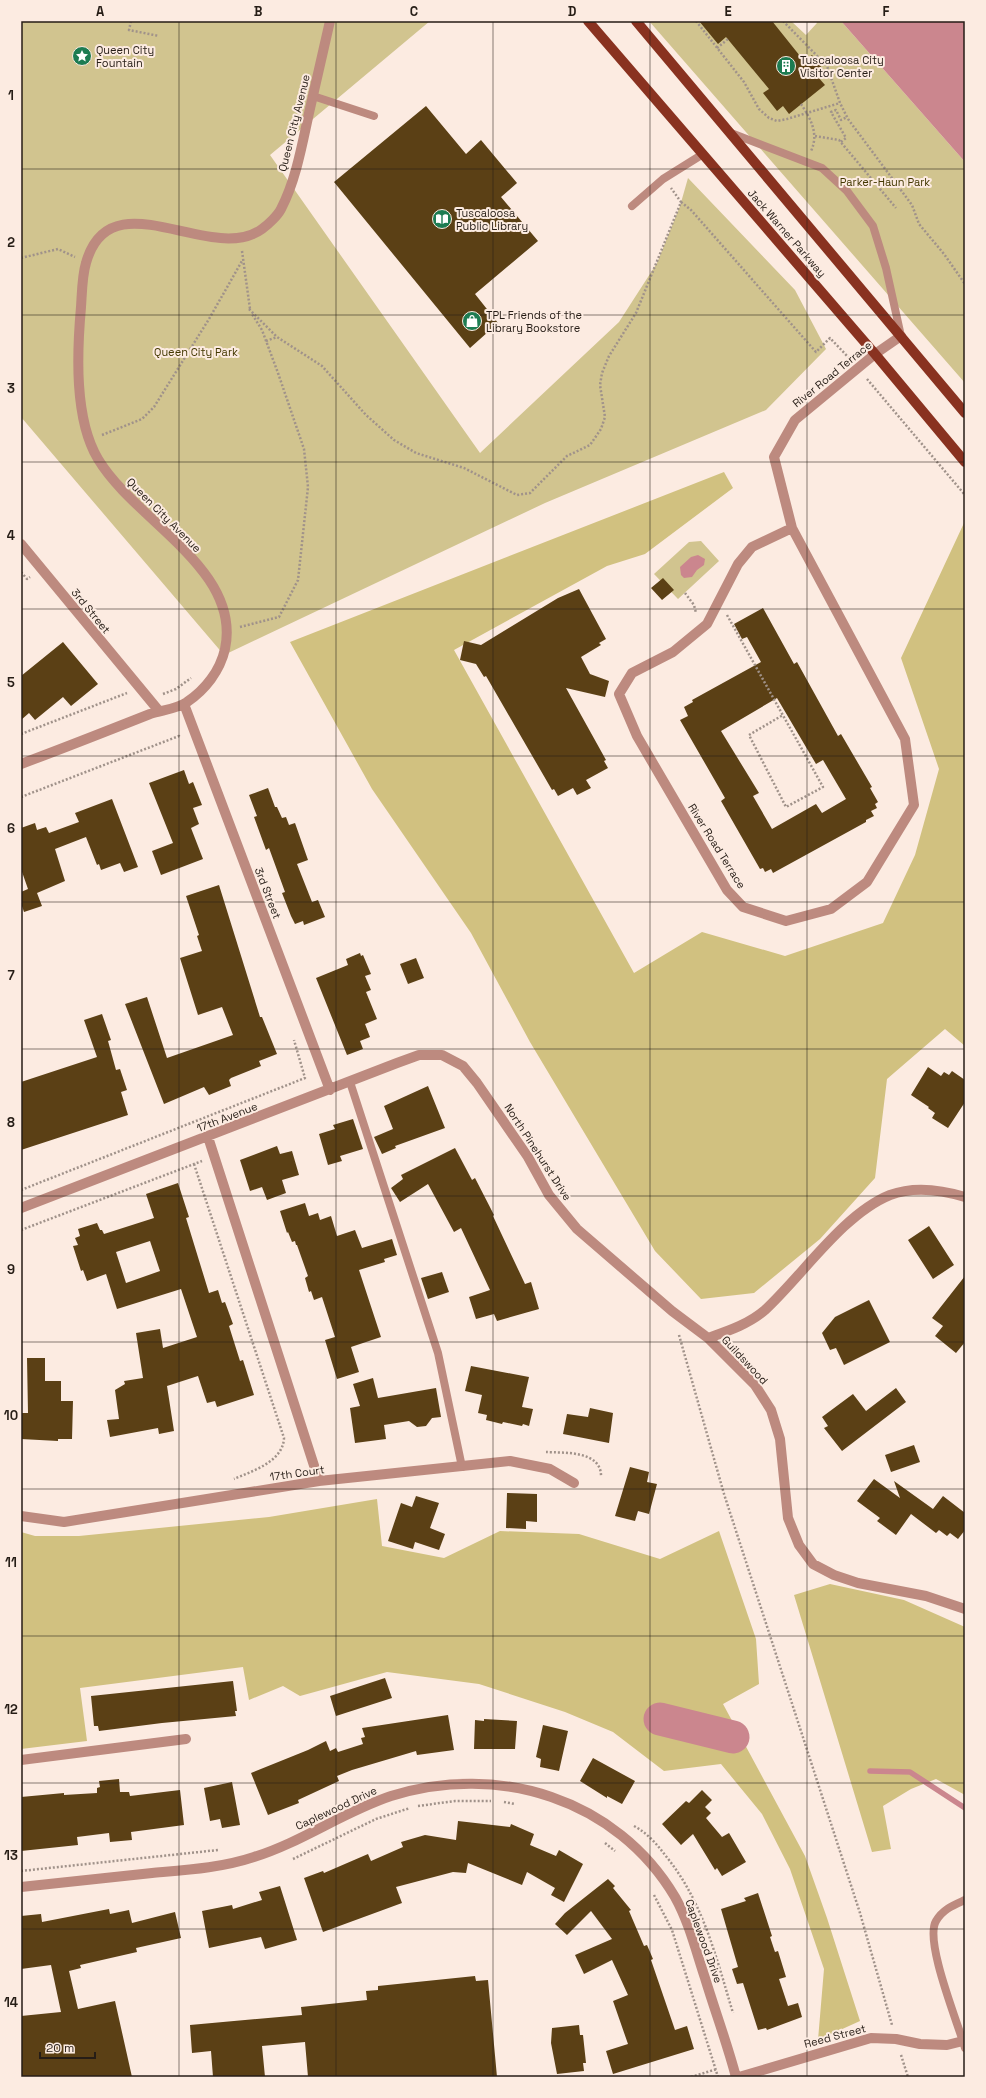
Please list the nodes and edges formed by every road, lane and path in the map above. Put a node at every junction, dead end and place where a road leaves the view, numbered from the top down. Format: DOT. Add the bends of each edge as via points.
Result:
graph roads {
  1 [pos="131,21"];
  2 [pos="330,21"];
  3 [pos="588,21"];
  4 [pos="636,21"];
  5 [pos="696,21"];
  6 [pos="783,21"];
  7 [pos="159,36"];
  8 [pos="728,39"];
  9 [pos="717,48"];
  10 [pos="313,96"];
  11 [pos="840,103"];
  12 [pos="801,104"];
  13 [pos="807,113"];
  14 [pos="374,116"];
  15 [pos="847,117"];
  16 [pos="730,133"];
  17 [pos="815,136"];
  18 [pos="841,142"];
  19 [pos="704,154"];
  20 [pos="807,162"];
  21 [pos="671,187"];
  22 [pos="681,202"];
  23 [pos="632,206"];
  24 [pos="896,208"];
  25 [pos="240,239"];
  26 [pos="21,258"];
  27 [pos="243,261"];
  28 [pos="86,263"];
  29 [pos="965,284"];
  30 [pos="249,308"];
  31 [pos="901,336"];
  32 [pos="277,337"];
  33 [pos="266,341"];
  34 [pos="875,354"];
  35 [pos="858,368"];
  36 [pos="965,413"];
  37 [pos="90,440"];
  38 [pos="965,462"];
  39 [pos="965,495"];
  40 [pos="792,528"];
  41 [pos="21,544"];
  42 [pos="685,593"];
  43 [pos="719,601"];
  44 [pos="701,628"];
  45 [pos="228,630"];
  46 [pos="184,704"];
  47 [pos="159,711"];
  48 [pos="783,715"];
  49 [pos="182,743"];
  50 [pos="21,764"];
  51 [pos="21,797"];
  52 [pos="291,1033"];
  53 [pos="442,1055"];
  54 [pos="350,1082"];
  55 [pos="330,1090"];
  56 [pos="208,1137"];
  57 [pos="214,1156"];
  58 [pos="194,1164"];
  59 [pos="21,1190"];
  60 [pos="965,1197"];
  61 [pos="21,1208"];
  62 [pos="21,1230"];
  63 [pos="679,1334"];
  64 [pos="708,1338"];
  65 [pos="462,1467"];
  66 [pos="233,1480"];
  67 [pos="319,1482"];
  68 [pos="574,1483"];
  69 [pos="21,1516"];
  70 [pos="965,1609"];
  71 [pos="186,1739"];
  72 [pos="21,1760"];
  73 [pos="495,1801"];
  74 [pos="501,1802"];
  75 [pos="519,1804"];
  76 [pos="632,1825"];
  77 [pos="603,1842"];
  78 [pos="224,1849"];
  79 [pos="619,1855"];
  80 [pos="288,1861"];
  81 [pos="21,1871"];
  82 [pos="21,1887"];
  83 [pos="653,1893"];
  84 [pos="965,1900"];
  85 [pos="733,2014"];
  86 [pos="896,2039"];
  87 [pos="964,2044"];
  88 [pos="732,2064"];
  89 [pos="716,2069"];
  90 [pos="691,2077"];
  91 [pos="718,2077"];
  92 [pos="737,2077"];
  93 [pos="908,2077"];
  1 -- 7 [label="path" via="129,30"];
  2 -- 10 [label="street, Queen City Avenue"];
  3 -- 19 [label="main road, Jack Warner Parkway"];
  4 -- 16 [label="main road, Jack Warner Parkway"];
  5 -- 9 [label="path"];
  6 -- 11 [label="path" via="827,66"];
  8 -- 9 [label="path"];
  9 -- 13 [label="path" via="749,88 759,108 769,118 782,120"];
  10 -- 14 [label="lane"];
  10 -- 25 [label="street, Queen City Avenue" via="302,146 280,211 262,230"];
  11 -- 13 [label="path"];
  11 -- 15 [label="path"];
  12 -- 13 [label="path"];
  13 -- 17 [label="path" via="814,127"];
  15 -- 18 [label="path" via="841,120 836,110 831,112 846,138"];
  15 -- 29 [label="path" via="912,205 919,224"];
  16 -- 20 [label="lane"];
  16 -- 31 [label="main road, Jack Warner Parkway"];
  17 -- 18 [label="path" via="835,138"];
  17 -- 20 [label="path"];
  18 -- 24 [label="path"];
  19 -- 23 [label="lane" via="663,179"];
  19 -- 34 [label="main road, Jack Warner Parkway"];
  20 -- 31 [label="lane" via="822,168 847,191 873,226 886,268"];
  21 -- 22 [label="path"];
  22 -- 32 [label="path" via="636,313 608,356 602,373 600,385 605,417 601,429 590,445 567,456 530,493 517,495 464,468 416,453 394,440 322,366"];
  22 -- 35 [label="path" via="691,210 816,352 830,338"];
  25 -- 27 [label="path"];
  25 -- 28 [label="street, Queen City Avenue" via="207,237 150,224 129,224 112,227 102,234"];
  26 -- 28 [label="path" via="58,249"];
  27 -- 30 [label="path"];
  27 -- 37 [label="path" via="154,407 142,420"];
  28 -- 37 [label="street, Queen City Avenue" via="81,307 80,384 84,419"];
  30 -- 32 [label="path"];
  30 -- 33 [label="path"];
  31 -- 34 [label="street, River Road Terrace"];
  31 -- 36 [label="main road, Jack Warner Parkway"];
  32 -- 33 [label="path"];
  33 -- 45 [label="path" via="304,449 308,487 298,580 280,617"];
  34 -- 35 [label="street, River Road Terrace"];
  34 -- 38 [label="main road, Jack Warner Parkway"];
  35 -- 39 [label="path"];
  35 -- 40 [label="street, River Road Terrace" via="794,420 774,458"];
  37 -- 45 [label="street, Queen City Avenue" via="97,458 124,494 200,568 214,585 224,608"];
  40 -- 43 [label="street, River Road Terrace" via="752,547 738,564"];
  40 -- 44 [label="street, River Road Terrace" via="905,739 914,805 867,882 831,909 786,921 743,907 728,890 638,736 619,694 632,673 672,652"];
  41 -- 47 [label="street, 3rd Street"];
  42 -- 44 [label="path" via="694,605"];
  43 -- 44 [label="street, River Road Terrace" via="707,624"];
  43 -- 48 [label="path"];
  45 -- 46 [label="street, Queen City Avenue" via="224,656 215,674"];
  46 -- 47 [label="street, Queen City Avenue"];
  46 -- 55 [label="street, 3rd Street"];
  47 -- 50 [label="street, Queen City Avenue"];
  48 -- 48 [label="path" via="823,786 786,807 749,735"];
  49 -- 51 [label="path" via="179,736"];
  52 -- 59 [label="path" via="305,1078"];
  53 -- 54 [label="street, 17th Avenue" via="419,1055"];
  53 -- 64 [label="street, North Pinehurst Drive" via="463,1066 477,1083 528,1157 549,1195 577,1229 672,1311"];
  54 -- 55 [label="street, 17th Avenue"];
  54 -- 65 [label="lane" via="438,1353"];
  55 -- 56 [label="street, 17th Avenue"];
  56 -- 57 [label="street"];
  56 -- 61 [label="street, 17th Avenue"];
  57 -- 58 [label="path"];
  57 -- 67 [label="street"];
  58 -- 62 [label="path"];
  58 -- 66 [label="path" via="284,1438 282,1449 272,1460"];
  60 -- 64 [label="street, Guildswood" via="932,1190 910,1191 891,1195 870,1206 836,1236 764,1311 738,1328"];
  63 -- 86 [label="path" via="724,1494 860,1913"];
  64 -- 70 [label="street, Guildswood" via="755,1385 771,1410 780,1439 788,1518 799,1545 813,1564 834,1576 926,1596"];
  65 -- 67 [label="street, 17th Court"];
  65 -- 68 [label="street, 17th Court" via="510,1461 550,1469"];
  67 -- 69 [label="street, 17th Court" via="64,1522"];
  71 -- 72 [label="street"];
  73 -- 80 [label="path" via="455,1801 412,1807 376,1819"];
  74 -- 75 [label="path"];
  76 -- 85 [label="path" via="645,1832 660,1848 694,1897 706,1924"];
  77 -- 79 [label="path"];
  78 -- 81 [label="path"];
  82 -- 88 [label="street, Caplewood Drive" via="204,1868 235,1862 267,1852 367,1806 413,1791 467,1784 490,1784 523,1789 555,1798 605,1822 635,1845 662,1877 676,1899 690,1932"];
  83 -- 89 [label="path" via="672,1930"];
  84 -- 87 [label="lane" via="948,1907 935,1922 934,1939 937,1960"];
  86 -- 87 [label="street, Reed Street" via="920,2044"];
  86 -- 92 [label="street, Reed Street" via="871,2038"];
  86 -- 93 [label="path"];
  88 -- 89 [label="path"];
  88 -- 92 [label="street, Caplewood Drive"];
  89 -- 90 [label="path"];
  89 -- 91 [label="path"];
}
